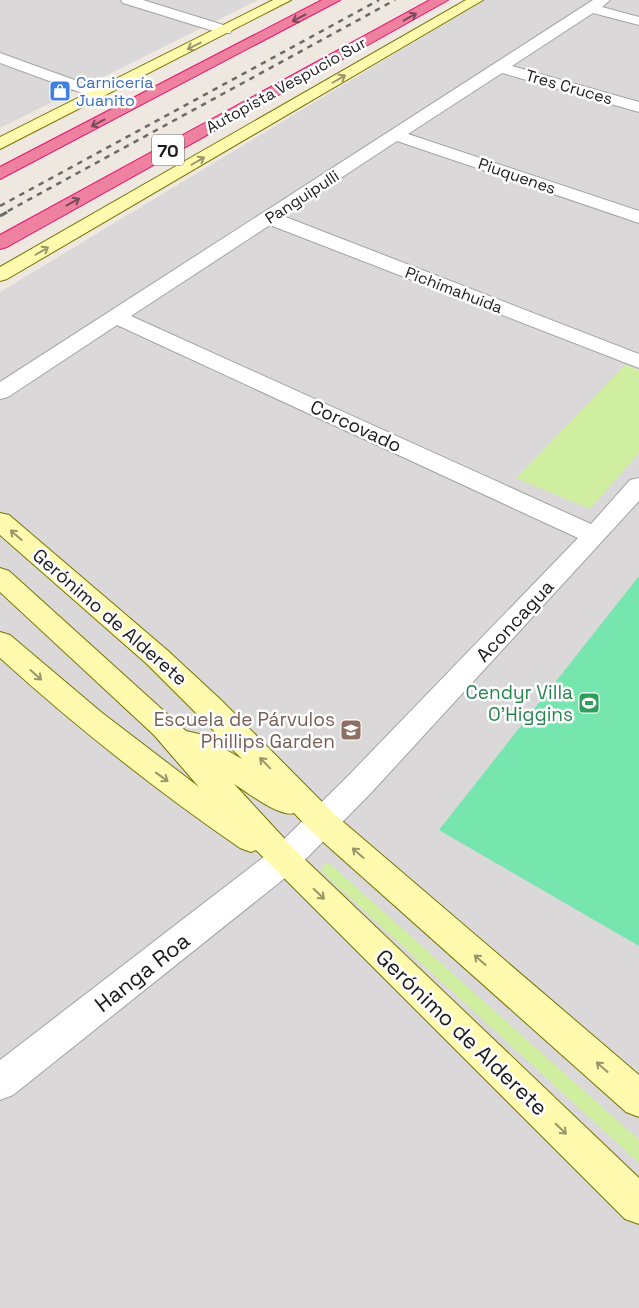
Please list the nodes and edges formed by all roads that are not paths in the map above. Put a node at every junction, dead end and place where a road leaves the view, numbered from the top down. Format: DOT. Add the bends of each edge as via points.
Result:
graph roads {
  1 [pos="128,0"];
  2 [pos="284,0"];
  3 [pos="333,0"];
  4 [pos="441,0"];
  5 [pos="476,0"];
  6 [pos="597,4"];
  7 [pos="639,21"];
  8 [pos="225,30"];
  9 [pos="265,36"];
  10 [pos="0,58"];
  11 [pos="498,67"];
  12 [pos="99,94"];
  13 [pos="639,107"];
  14 [pos="395,135"];
  15 [pos="0,144"];
  16 [pos="0,153"];
  17 [pos="0,174"];
  18 [pos="639,217"];
  19 [pos="270,218"];
  20 [pos="0,242"];
  21 [pos="0,275"];
  22 [pos="117,317"];
  23 [pos="639,362"];
  24 [pos="0,392"];
  25 [pos="639,486"];
  26 [pos="0,521"];
  27 [pos="595,536"];
  28 [pos="0,577"];
  29 [pos="0,642"];
  30 [pos="164,727"];
  31 [pos="323,822"];
  32 [pos="284,860"];
  33 [pos="0,1082"];
  34 [pos="639,1099"];
  35 [pos="639,1205"];
  1 -- 8 [label="street"];
  2 -- 8 [label="main road"];
  3 -- 9 [label="highway, one-way"];
  20 -- 4 [label="highway, Autopista Vespucio Sur / 70, one-way"];
  21 -- 5 [label="main road, one-way"];
  6 -- 7 [label="street"];
  6 -- 11 [label="street, Panguipulli"];
  8 -- 12 [label="main road, one-way"];
  9 -- 16 [label="highway" via="183,66"];
  9 -- 17 [label="highway, one-way"];
  10 -- 12 [label="street"];
  11 -- 13 [label="street, Tres Cruces"];
  11 -- 14 [label="street, Panguipulli"];
  12 -- 15 [label="main road"];
  14 -- 18 [label="street, Piuquenes"];
  14 -- 19 [label="street, Panguipulli"];
  19 -- 22 [label="street, Panguipulli"];
  19 -- 23 [label="street, Pichimahuida"];
  22 -- 24 [label="street, Panguipulli"];
  22 -- 27 [label="street, Corcovado"];
  25 -- 27 [label="street, Aconcagua"];
  31 -- 26 [label="main road, Gerónimo de Alderete, one-way" via="158,657"];
  27 -- 31 [label="street, Aconcagua"];
  28 -- 30 [label="main road, Gerónimo de Alderete"];
  29 -- 32 [label="main road, Gerónimo de Alderete, one-way" via="64,700 138,759"];
  30 -- 31 [label="main road, Gerónimo de Alderete"];
  30 -- 32 [label="main road, Gerónimo de Alderete"];
  31 -- 32 [label="street, Aconcagua"];
  34 -- 31 [label="main road, Gerónimo de Alderete, one-way"];
  32 -- 33 [label="street, Hanga Roa"];
  32 -- 35 [label="main road, Gerónimo de Alderete, one-way"];
}
